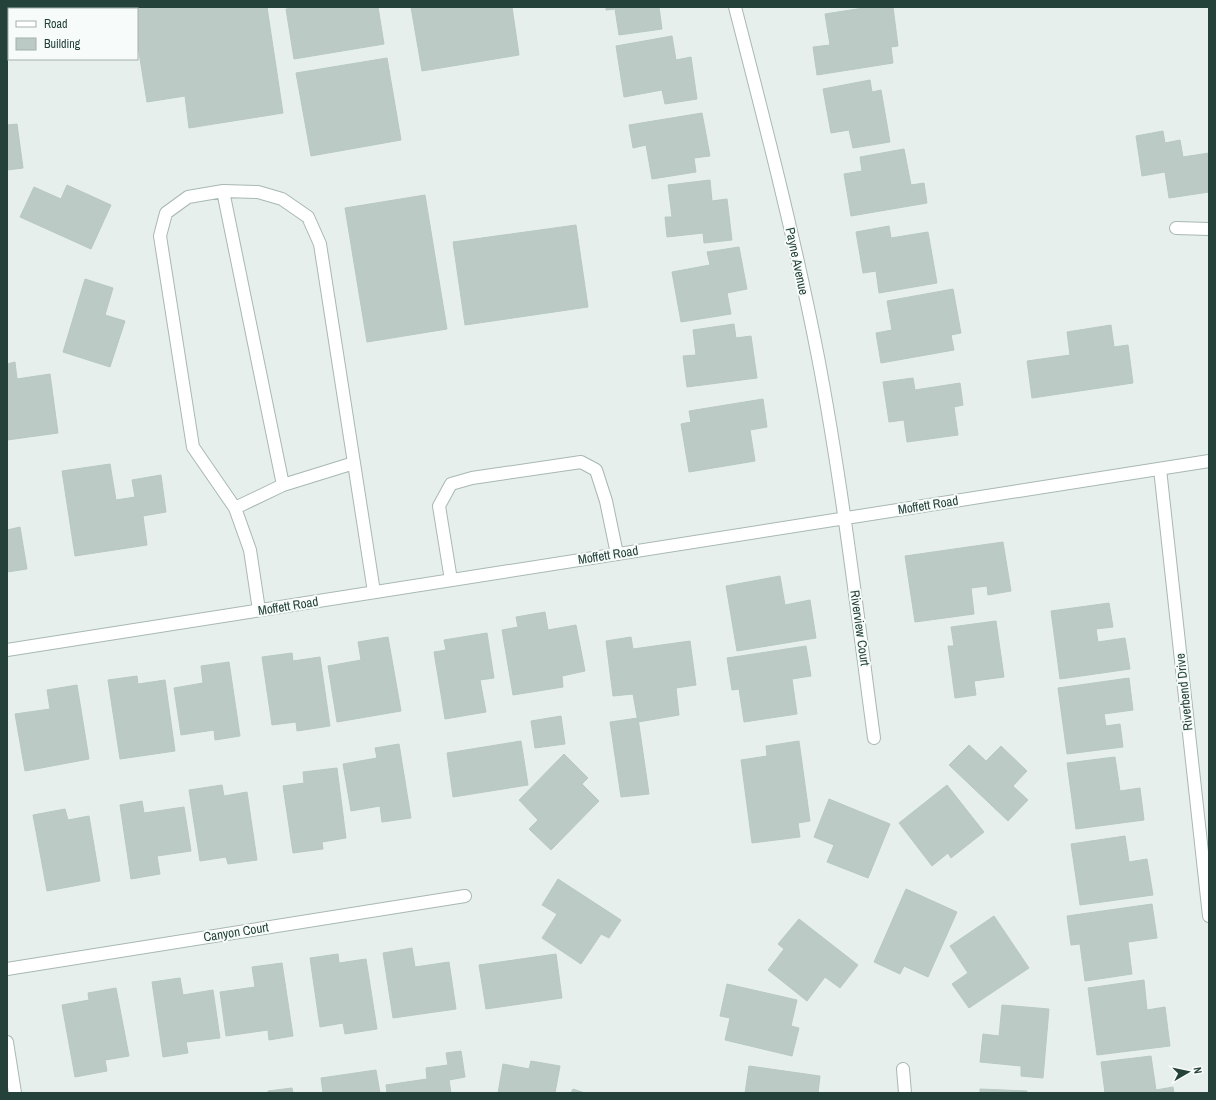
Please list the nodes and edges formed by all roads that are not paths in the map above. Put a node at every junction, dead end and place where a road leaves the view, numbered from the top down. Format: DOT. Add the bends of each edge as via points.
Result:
graph roads {
  1 [pos="735,7"];
  2 [pos="223,191"];
  3 [pos="1176,228"];
  4 [pos="1209,229"];
  5 [pos="1209,461"];
  6 [pos="354,463"];
  7 [pos="1160,469"];
  8 [pos="283,485"];
  9 [pos="235,508"];
  10 [pos="845,518"];
  11 [pos="617,554"];
  12 [pos="451,580"];
  13 [pos="374,592"];
  14 [pos="259,610"];
  15 [pos="7,650"];
  16 [pos="874,738"];
  17 [pos="465,896"];
  18 [pos="1209,916"];
  19 [pos="7,969"];
  20 [pos="7,1042"];
  21 [pos="902,1069"];
  22 [pos="15,1093"];
  23 [pos="905,1093"];
  1 -- 10 [label="street, Payne Avenue" via="782,192 818,357"];
  2 -- 6 [label="street" via="258,192 282,199 308,217 320,244"];
  2 -- 8 [label="street"];
  2 -- 9 [label="street" via="188,197 166,213 160,236 193,447"];
  3 -- 4 [label="street"];
  5 -- 7 [label="street, Moffett Road"];
  6 -- 8 [label="street"];
  6 -- 13 [label="street"];
  7 -- 10 [label="street, Moffett Road"];
  7 -- 18 [label="street, Riverbend Drive"];
  8 -- 9 [label="street"];
  9 -- 14 [label="street" via="250,550"];
  10 -- 11 [label="street, Moffett Road"];
  10 -- 16 [label="street, Riverview Court"];
  11 -- 12 [label="street, Moffett Road"];
  11 -- 12 [label="street" via="606,501 596,470 581,462 472,478 450,484 439,506"];
  12 -- 13 [label="street, Moffett Road"];
  13 -- 14 [label="street, Moffett Road"];
  14 -- 15 [label="street, Moffett Road"];
  17 -- 19 [label="street, Canyon Court"];
  20 -- 22 [label="street"];
  21 -- 23 [label="street"];
}
